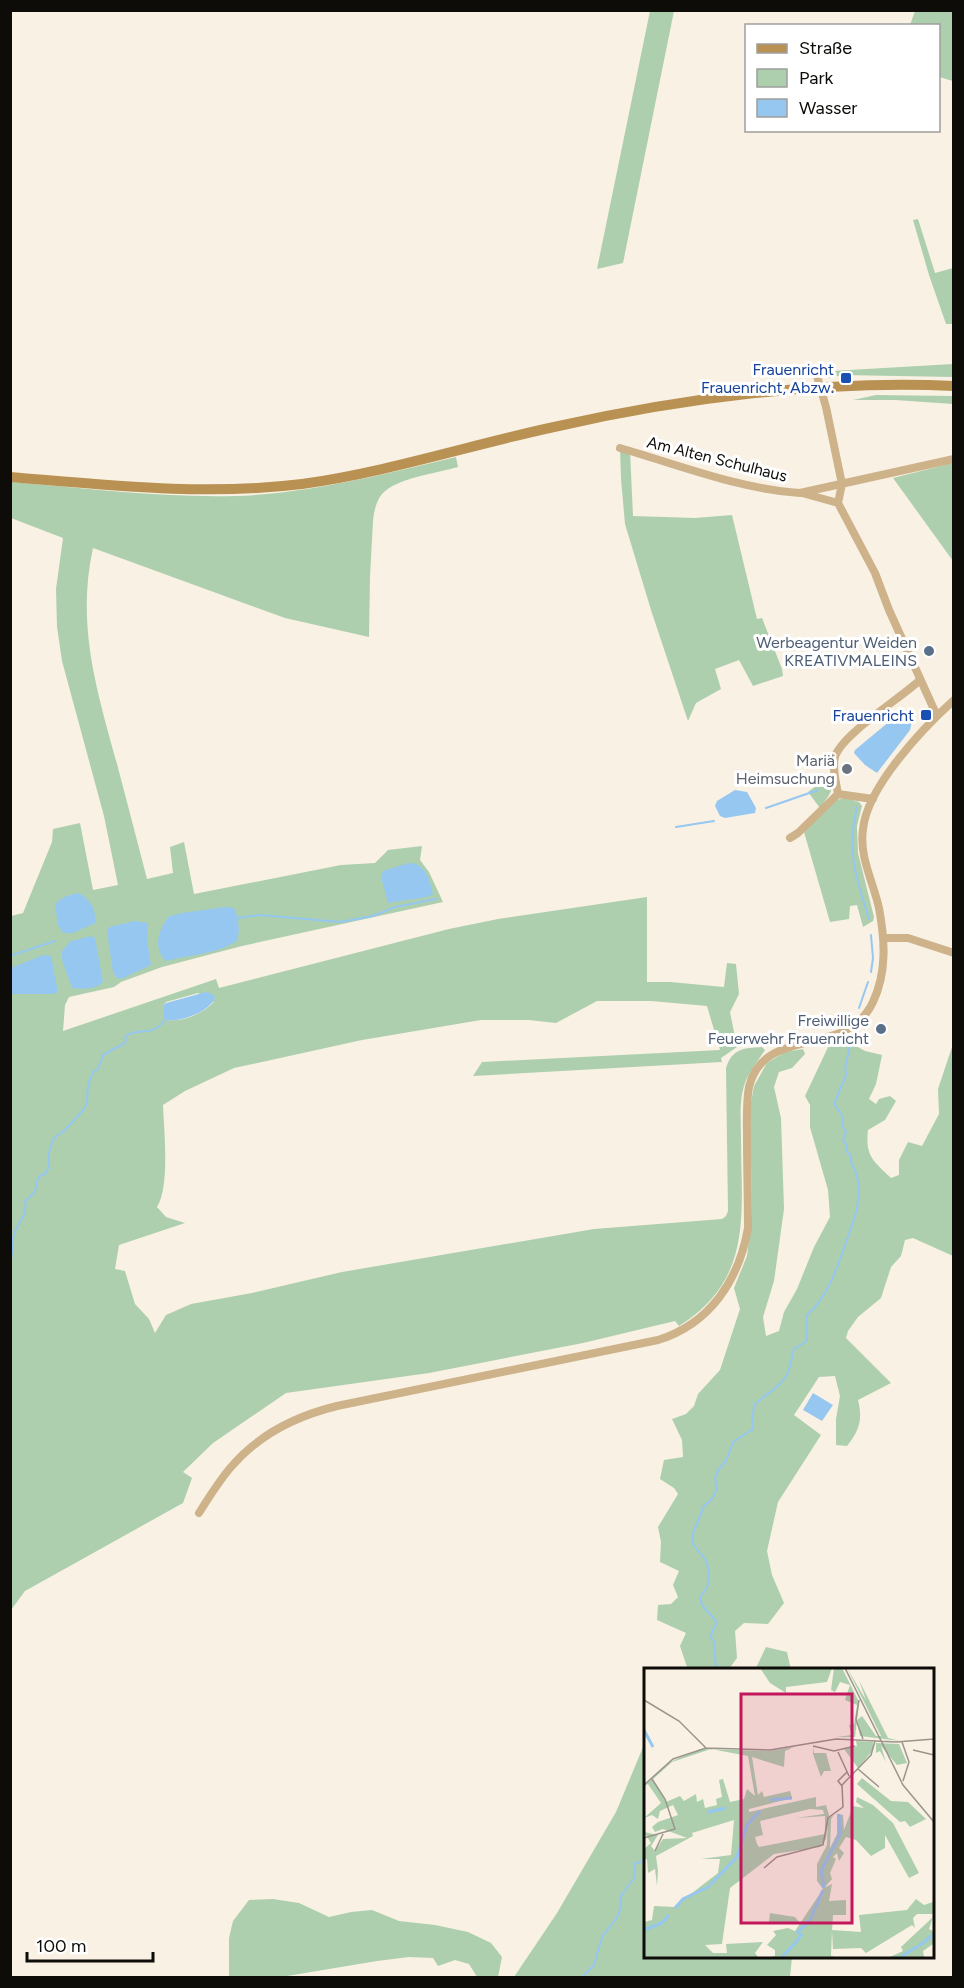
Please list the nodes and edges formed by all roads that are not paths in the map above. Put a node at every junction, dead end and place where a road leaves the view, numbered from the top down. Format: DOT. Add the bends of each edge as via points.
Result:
graph roads {
  1 [pos="815,369"];
  2 [pos="954,386"];
  3 [pos="821,388"];
  4 [pos="620,448"];
  5 [pos="954,459"];
  6 [pos="10,477"];
  7 [pos="842,484"];
  8 [pos="800,493"];
  9 [pos="838,503"];
  10 [pos="920,680"];
  11 [pos="954,700"];
  12 [pos="937,716"];
  13 [pos="838,794"];
  14 [pos="873,799"];
  15 [pos="789,838"];
  16 [pos="883,938"];
  17 [pos="954,953"];
  18 [pos="199,1513"];
  1 -- 3 [label="street"];
  2 -- 3 [label="main road"];
  3 -- 6 [label="main road" via="625,412 392,467 281,486 174,488"];
  3 -- 7 [label="street"];
  4 -- 8 [label="street, Am Alten Schulhaus" via="742,483"];
  5 -- 7 [label="street, Am Alten Schulhaus"];
  7 -- 8 [label="street, Am Alten Schulhaus"];
  7 -- 9 [label="street"];
  8 -- 9 [label="street"];
  9 -- 10 [label="street" via="875,573"];
  10 -- 12 [label="street"];
  10 -- 13 [label="street" via="839,748 834,762"];
  11 -- 12 [label="street"];
  12 -- 14 [label="street" via="895,764"];
  13 -- 14 [label="street"];
  13 -- 15 [label="street" via="798,834"];
  14 -- 16 [label="street" via="864,821 863,849"];
  16 -- 17 [label="street" via="908,938"];
  16 -- 18 [label="street" via="881,977 873,1002 856,1026 773,1054 763,1061 750,1086 745,1244 733,1278 702,1317 658,1340 306,1414 254,1444 231,1466"];
}
